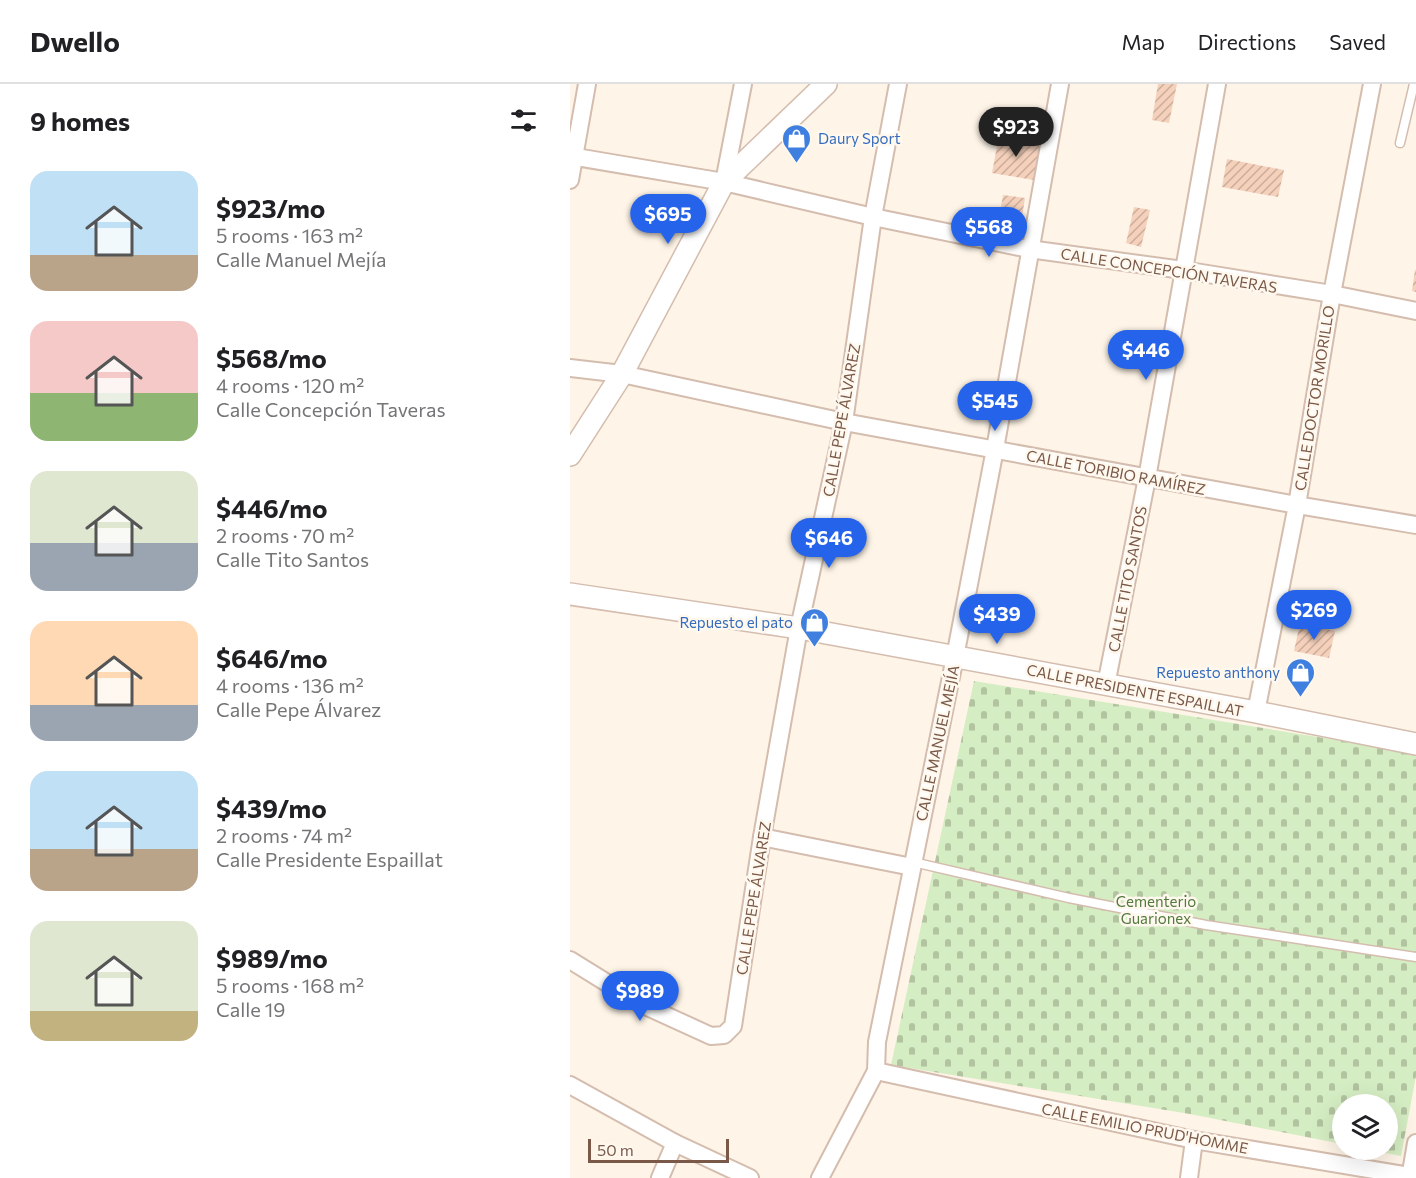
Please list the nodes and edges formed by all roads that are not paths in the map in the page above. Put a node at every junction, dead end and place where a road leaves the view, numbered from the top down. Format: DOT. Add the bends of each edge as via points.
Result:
graph roads {
  1 [pos="587,84"];
  2 [pos="743,84"];
  3 [pos="826,84"];
  4 [pos="898,84"];
  5 [pos="1060,84"];
  6 [pos="1217,84"];
  7 [pos="1372,84"];
  8 [pos="1414,84"];
  9 [pos="1400,143"];
  10 [pos="572,156"];
  11 [pos="570,180"];
  12 [pos="724,182"];
  13 [pos="873,217"];
  14 [pos="1029,249"];
  15 [pos="1183,270"];
  16 [pos="1332,294"];
  17 [pos="1416,310"];
  18 [pos="570,368"];
  19 [pos="622,374"];
  20 [pos="844,422"];
  21 [pos="995,449"];
  22 [pos="570,455"];
  23 [pos="1147,478"];
  24 [pos="1297,505"];
  25 [pos="1416,525"];
  26 [pos="570,594"];
  27 [pos="799,628"];
  28 [pos="955,657"];
  29 [pos="1106,685"];
  30 [pos="1256,712"];
  31 [pos="1416,744"];
  32 [pos="762,837"];
  33 [pos="912,864"];
  34 [pos="1416,957"];
  35 [pos="570,960"];
  36 [pos="876,1071"];
  37 [pos="570,1085"];
  38 [pos="1194,1140"];
  39 [pos="675,1143"];
  40 [pos="1416,1143"];
  41 [pos="1187,1175"];
  42 [pos="1412,1177"];
  43 [pos="660,1178"];
  44 [pos="750,1178"];
  45 [pos="820,1178"];
  1 -- 10 [label="street"];
  2 -- 12 [label="street"];
  3 -- 12 [label="street"];
  4 -- 13 [label="street, CALLE PEPE ÁLVAREZ"];
  5 -- 14 [label="street, CALLE MANUEL MEJÍA"];
  6 -- 15 [label="street, CALLE TITO SANTOS"];
  7 -- 16 [label="street, CALLE DOCTOR MORILLO"];
  8 -- 9 [label="lane"];
  10 -- 11 [label="street"];
  10 -- 12 [label="street, CALLE CONCEPCIÓN TAVERAS"];
  12 -- 13 [label="street, CALLE CONCEPCIÓN TAVERAS"];
  12 -- 19 [label="street"];
  13 -- 14 [label="street, CALLE CONCEPCIÓN TAVERAS"];
  13 -- 20 [label="street, CALLE PEPE ÁLVAREZ"];
  14 -- 15 [label="street, CALLE CONCEPCIÓN TAVERAS"];
  14 -- 21 [label="street, CALLE MANUEL MEJÍA"];
  15 -- 16 [label="street, CALLE CONCEPCIÓN TAVERAS"];
  15 -- 23 [label="street, CALLE TITO SANTOS"];
  16 -- 17 [label="street, CALLE CONCEPCIÓN TAVERAS"];
  16 -- 24 [label="street, CALLE DOCTOR MORILLO"];
  18 -- 19 [label="street, CALLE TORIBIO RAMÍREZ"];
  19 -- 20 [label="street, CALLE TORIBIO RAMÍREZ"];
  19 -- 22 [label="street"];
  20 -- 21 [label="street, CALLE TORIBIO RAMÍREZ"];
  20 -- 27 [label="street, CALLE PEPE ÁLVAREZ"];
  21 -- 23 [label="street, CALLE TORIBIO RAMÍREZ"];
  21 -- 28 [label="street, CALLE MANUEL MEJÍA"];
  23 -- 24 [label="street, CALLE TORIBIO RAMÍREZ"];
  23 -- 29 [label="street, CALLE TITO SANTOS"];
  24 -- 25 [label="street, CALLE TORIBIO RAMÍREZ"];
  24 -- 30 [label="street, CALLE DOCTOR MORILLO"];
  26 -- 27 [label="street, CALLE PRESIDENTE ESPAILLAT"];
  27 -- 28 [label="street, CALLE PRESIDENTE ESPAILLAT"];
  27 -- 32 [label="street, CALLE PEPE ÁLVAREZ"];
  28 -- 29 [label="street, CALLE PRESIDENTE ESPAILLAT"];
  28 -- 33 [label="street, CALLE MANUEL MEJÍA"];
  29 -- 30 [label="street, CALLE PRESIDENTE ESPAILLAT"];
  30 -- 31 [label="street, CALLE PRESIDENTE ESPAILLAT"];
  32 -- 33 [label="street"];
  32 -- 35 [label="street, CALLE PEPE ÁLVAREZ" via="733,1026 724,1035 711,1036 641,1004"];
  33 -- 34 [label="lane" via="1206,925"];
  33 -- 36 [label="street, CALLE MANUEL MEJÍA" via="877,1042"];
  36 -- 38 [label="street, CALLE EMILIO PRUD'HOMME"];
  36 -- 45 [label="street, CALLE MANUEL MEJÍA"];
  37 -- 39 [label="street"];
  38 -- 41 [label="street"];
  38 -- 42 [label="street, CALLE EMILIO PRUD'HOMME"];
  39 -- 43 [label="street"];
  39 -- 44 [label="street"];
  40 -- 42 [label="street"];
}
